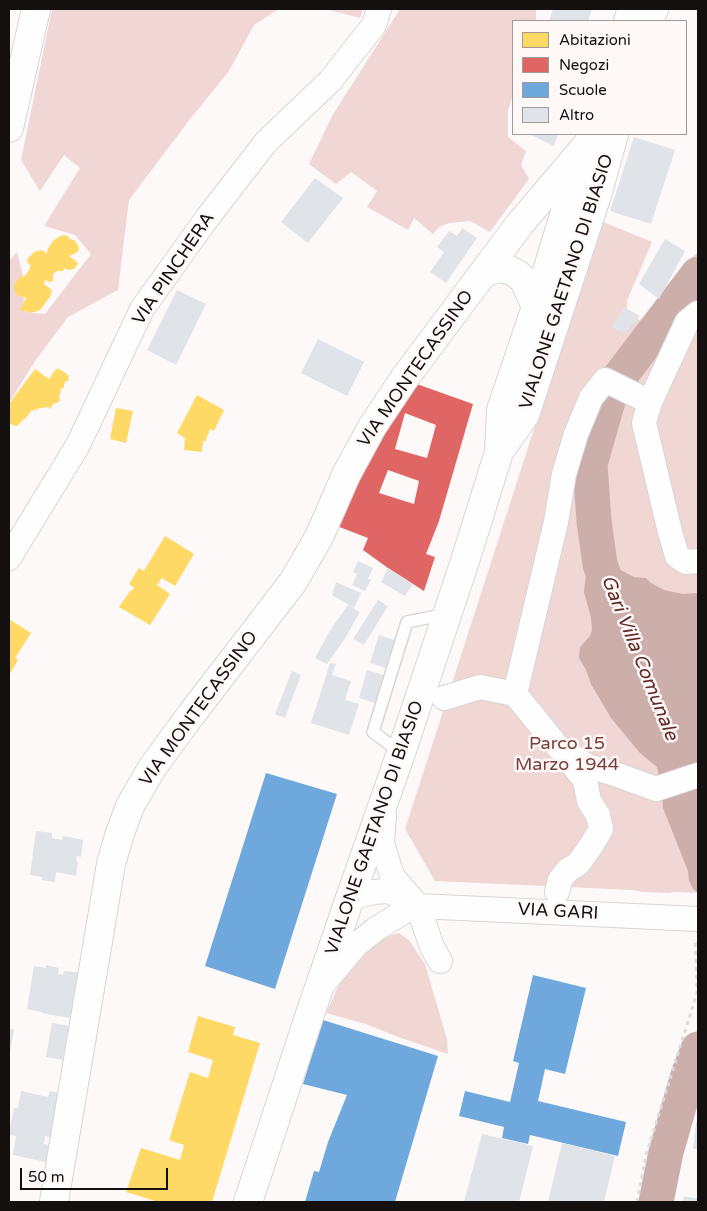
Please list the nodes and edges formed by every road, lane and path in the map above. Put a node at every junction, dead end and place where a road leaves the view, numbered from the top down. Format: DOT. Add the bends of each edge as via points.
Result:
graph roads {
  1 [pos="36,9"];
  2 [pos="379,9"];
  3 [pos="9,128"];
  4 [pos="613,135"];
  5 [pos="590,138"];
  6 [pos="579,181"];
  7 [pos="484,272"];
  8 [pos="536,307"];
  9 [pos="695,322"];
  10 [pos="642,398"];
  11 [pos="499,452"];
  12 [pos="9,558"];
  13 [pos="698,561"];
  14 [pos="448,614"];
  15 [pos="515,694"];
  16 [pos="444,698"];
  17 [pos="558,748"];
  18 [pos="401,753"];
  19 [pos="698,775"];
  20 [pos="385,800"];
  21 [pos="557,892"];
  22 [pos="350,898"];
  23 [pos="411,908"];
  24 [pos="697,919"];
  25 [pos="440,960"];
  26 [pos="319,990"];
  27 [pos="54,1202"];
  28 [pos="248,1202"];
  29 [pos="637,1202"];
  1 -- 3 [label="street"];
  2 -- 12 [label="street, VIA PINCHERA" via="374,25 330,81 266,142 142,309 78,445"];
  4 -- 6 [label="street, VIALONE GAETANO DI BIASIO"];
  5 -- 6 [label="street, VIA MONTECASSINO"];
  6 -- 7 [label="street, VIA MONTECASSINO" via="519,225"];
  6 -- 8 [label="street, VIALONE GAETANO DI BIASIO"];
  6 -- 11 [label="street, VIALONE GAETANO DI BIASIO" via="525,415"];
  7 -- 8 [label="street, VIA MONTECASSINO" via="501,268 517,274 524,280"];
  7 -- 27 [label="street, VIA MONTECASSINO" via="372,427 293,582 152,768 130,806 111,864"];
  8 -- 11 [label="street, VIALONE GAETANO DI BIASIO" via="501,410"];
  9 -- 10 [label="street"];
  10 -- 13 [label="street" via="644,423 674,548 677,556 686,562"];
  10 -- 15 [label="street" via="605,380 591,398 564,474 556,522"];
  11 -- 14 [label="street, VIALONE GAETANO DI BIASIO"];
  14 -- 18 [label="street, VIALONE GAETANO DI BIASIO"];
  14 -- 18 [label="lane" via="406,622 373,732"];
  15 -- 16 [label="street" via="480,687"];
  15 -- 17 [label="street"];
  17 -- 19 [label="street" via="587,766 656,789"];
  17 -- 21 [label="street" via="585,780 589,801 598,815 601,829 578,864 560,880"];
  18 -- 20 [label="street, VIALONE GAETANO DI BIASIO"];
  20 -- 22 [label="street, VIALONE GAETANO DI BIASIO"];
  20 -- 23 [label="street" via="382,843 392,876"];
  22 -- 23 [label="street, VIA GARI" via="387,891 402,896"];
  22 -- 26 [label="street, VIALONE GAETANO DI BIASIO"];
  23 -- 24 [label="street, VIA GARI"];
  23 -- 25 [label="street"];
  23 -- 26 [label="street" via="356,945"];
  24 -- 29 [label="path" via="697,993 646,1155"];
  26 -- 28 [label="street, VIALONE GAETANO DI BIASIO"];
}
